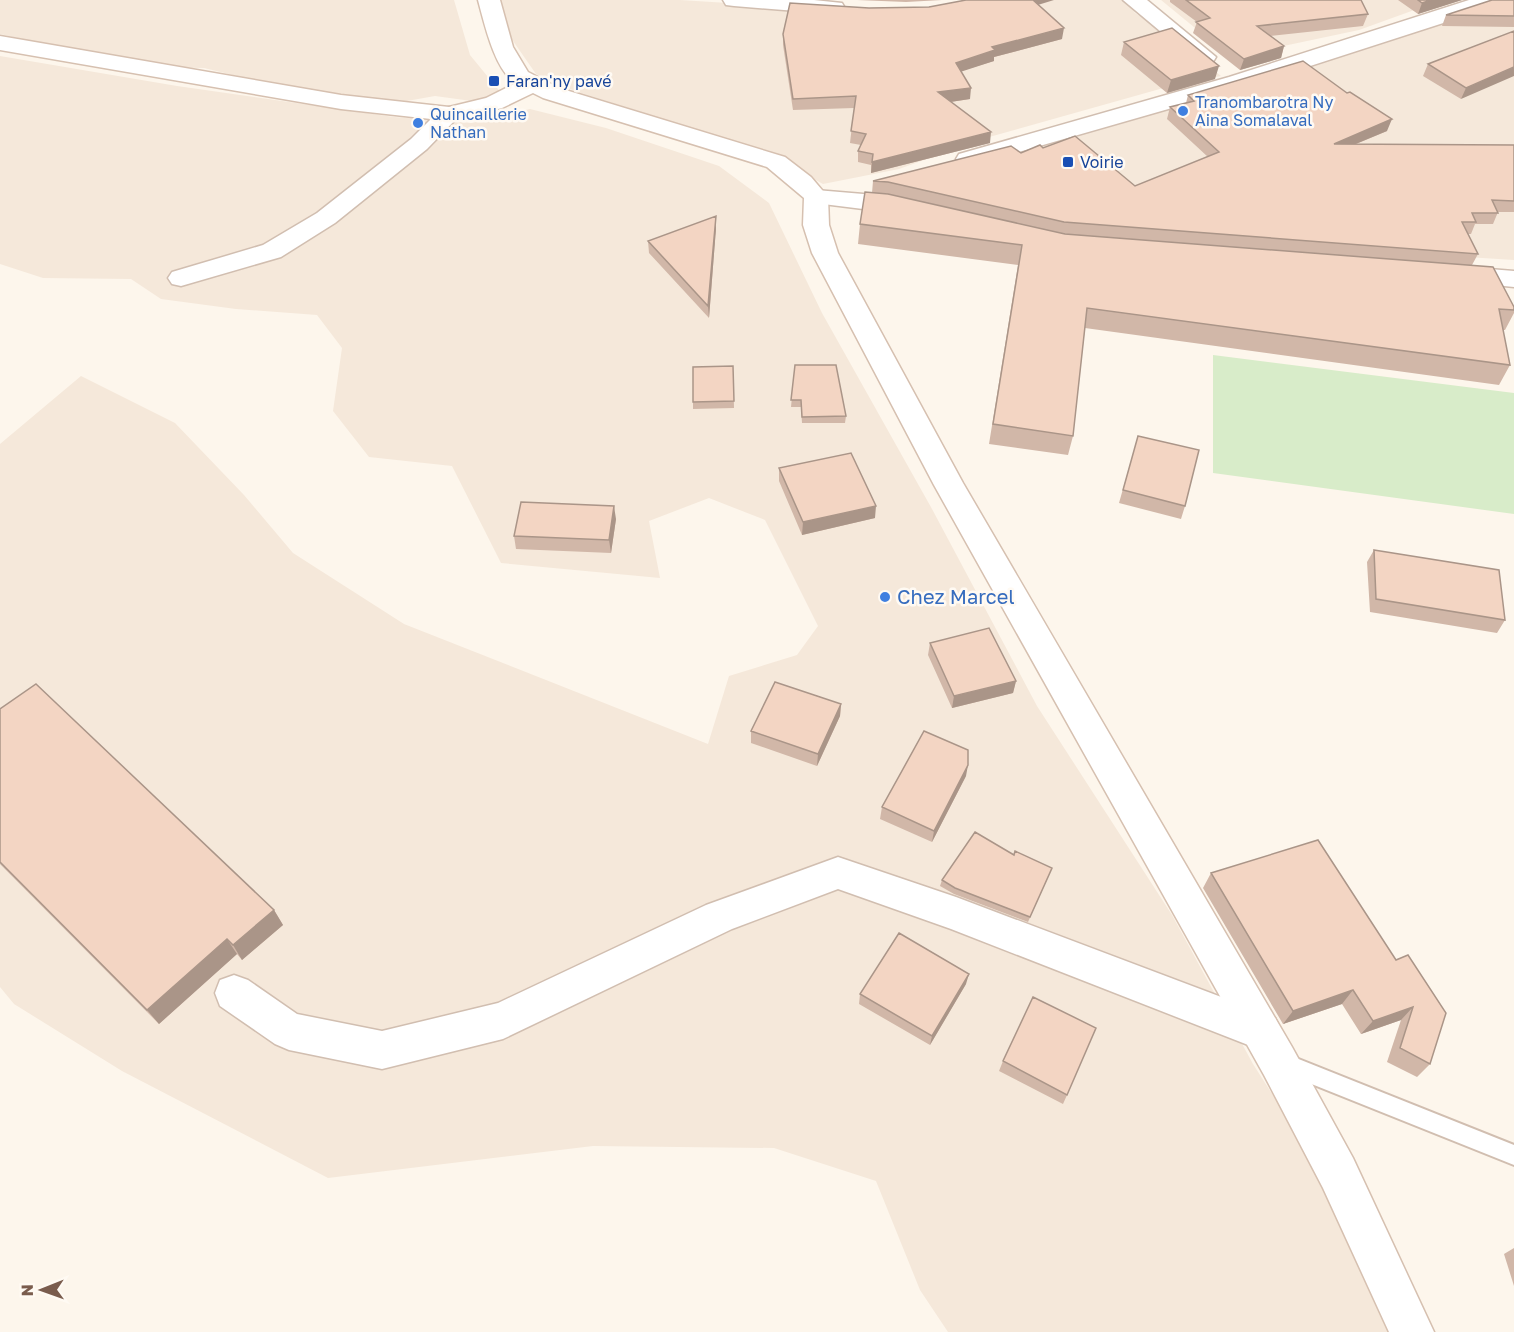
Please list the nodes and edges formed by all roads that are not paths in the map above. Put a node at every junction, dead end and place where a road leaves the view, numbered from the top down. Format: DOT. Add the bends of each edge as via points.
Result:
graph roads {
  1 [pos="489,0"];
  2 [pos="734,0"];
  3 [pos="1134,0"];
  4 [pos="1491,0"];
  5 [pos="849,8"];
  6 [pos="0,43"];
  7 [pos="1237,82"];
  8 [pos="533,84"];
  9 [pos="449,114"];
  10 [pos="947,164"];
  11 [pos="882,180"];
  12 [pos="816,197"];
  13 [pos="934,214"];
  14 [pos="1431,272"];
  15 [pos="181,278"];
  16 [pos="1514,279"];
  17 [pos="234,993"];
  18 [pos="1269,1046"];
  19 [pos="1514,1155"];
  20 [pos="1412,1332"];
  1 -- 8 [label="street" via="502,47 519,76"];
  2 -- 5 [label="street"];
  3 -- 7 [label="street"];
  4 -- 7 [label="street"];
  6 -- 9 [label="street" via="341,102"];
  7 -- 10 [label="street"];
  8 -- 9 [label="street" via="494,103"];
  8 -- 12 [label="street" via="550,93 776,162"];
  9 -- 15 [label="street" via="419,144 326,218 272,251"];
  11 -- 12 [label="street"];
  12 -- 13 [label="street" via="887,204"];
  12 -- 18 [label="street" via="816,225 825,253 949,485"];
  14 -- 16 [label="street"];
  17 -- 18 [label="street" via="289,1031 382,1050 503,1020 719,917 838,873 956,914"];
  18 -- 19 [label="lane"];
  18 -- 20 [label="street" via="1338,1173"];
}
